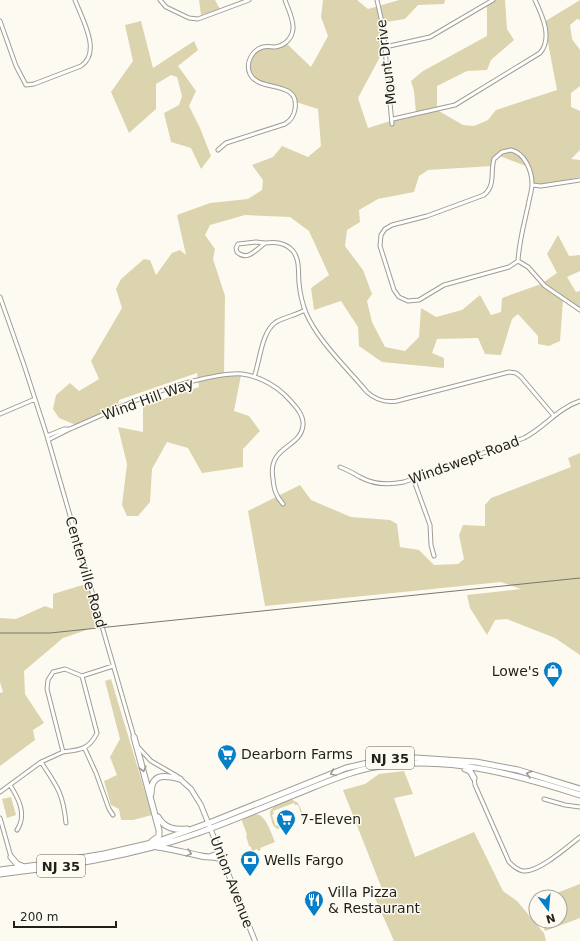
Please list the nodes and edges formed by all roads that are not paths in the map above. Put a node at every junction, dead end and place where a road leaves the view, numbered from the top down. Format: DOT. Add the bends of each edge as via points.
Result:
graph roads {
  1 [pos="76,0"];
  2 [pos="160,0"];
  3 [pos="249,0"];
  4 [pos="285,0"];
  5 [pos="377,0"];
  6 [pos="493,0"];
  7 [pos="535,0"];
  8 [pos="0,21"];
  9 [pos="385,47"];
  10 [pos="392,119"];
  11 [pos="392,124"];
  12 [pos="218,150"];
  13 [pos="580,180"];
  14 [pos="532,185"];
  15 [pos="265,243"];
  16 [pos="518,260"];
  17 [pos="0,296"];
  18 [pos="1,304"];
  19 [pos="305,310"];
  20 [pos="580,310"];
  21 [pos="254,377"];
  22 [pos="35,399"];
  23 [pos="580,401"];
  24 [pos="0,414"];
  25 [pos="554,416"];
  26 [pos="70,429"];
  27 [pos="47,436"];
  28 [pos="48,440"];
  29 [pos="340,467"];
  30 [pos="413,478"];
  31 [pos="283,504"];
  32 [pos="434,556"];
  33 [pos="113,666"];
  34 [pos="82,676"];
  35 [pos="134,736"];
  36 [pos="85,749"];
  37 [pos="63,752"];
  38 [pos="41,762"];
  39 [pos="450,764"];
  40 [pos="494,771"];
  41 [pos="474,778"];
  42 [pos="180,779"];
  43 [pos="10,785"];
  44 [pos="580,789"];
  45 [pos="0,792"];
  46 [pos="580,795"];
  47 [pos="544,799"];
  48 [pos="151,801"];
  49 [pos="580,807"];
  50 [pos="154,811"];
  51 [pos="113,815"];
  52 [pos="0,818"];
  53 [pos="66,822"];
  54 [pos="210,826"];
  55 [pos="192,829"];
  56 [pos="16,830"];
  57 [pos="580,837"];
  58 [pos="148,844"];
  59 [pos="154,847"];
  60 [pos="220,851"];
  61 [pos="11,857"];
  62 [pos="212,857"];
  63 [pos="223,860"];
  64 [pos="23,867"];
  65 [pos="2,869"];
  66 [pos="0,874"];
  67 [pos="255,941"];
  1 -- 8 [label="street" via="91,42 88,58 81,66 34,84 26,84 20,76"];
  2 -- 3 [label="street" via="166,7 189,18 198,19"];
  4 -- 12 [label="street" via="293,24 291,37 282,45 258,49 250,57 248,67 252,77 259,83 282,88 290,93 295,103 294,114 285,124 226,143"];
  5 -- 9 [label="street, Mount Drive"];
  6 -- 9 [label="street" via="430,37"];
  7 -- 10 [label="street" via="545,23 545,43 540,53 455,105"];
  9 -- 10 [label="street, Mount Drive"];
  10 -- 11 [label="street, Mount Drive"];
  13 -- 14 [label="street"];
  14 -- 16 [label="street" via="518,246"];
  14 -- 16 [label="street" via="529,169 521,154 504,150 494,159 491,186 484,195 427,216 392,224 383,232 380,239 394,290 399,297 408,301 419,300 444,286 509,267"];
  15 -- 15 [label="street" via="250,255 239,254 236,250 240,243"];
  15 -- 19 [label="street" via="284,244 294,253 298,261 299,287"];
  16 -- 20 [label="street" via="545,286"];
  17 -- 18 [label="street, Centerville Road"];
  18 -- 22 [label="street, Centerville Road"];
  19 -- 21 [label="street" via="280,320 269,328"];
  19 -- 25 [label="street" via="322,339 367,392 378,400 397,401 509,372 521,377"];
  21 -- 26 [label="street, Wind Hill Way" via="227,374 182,384 141,398"];
  21 -- 31 [label="street, Wind Hill Way" via="281,392 303,419 300,434 278,454 272,466 275,493"];
  22 -- 24 [label="street"];
  22 -- 27 [label="street, Centerville Road"];
  23 -- 25 [label="street, Windswept Road" via="565,407"];
  25 -- 30 [label="street, Windswept Road" via="524,438"];
  26 -- 27 [label="street, Wind Hill Way"];
  26 -- 28 [label="street"];
  27 -- 28 [label="street, Centerville Road"];
  28 -- 33 [label="street, Centerville Road"];
  29 -- 30 [label="street, Windswept Road" via="379,484 396,484"];
  30 -- 32 [label="street" via="430,525"];
  33 -- 34 [label="street"];
  33 -- 35 [label="street, Centerville Road"];
  34 -- 36 [label="street" via="97,733"];
  34 -- 37 [label="street" via="65,669 53,672 48,680 47,689"];
  35 -- 42 [label="street, Centerville Road" via="137,745 151,761"];
  35 -- 48 [label="highway, one-way"];
  36 -- 37 [label="street"];
  36 -- 51 [label="street"];
  37 -- 38 [label="street"];
  38 -- 43 [label="street"];
  38 -- 53 [label="street" via="61,793"];
  39 -- 40 [label="highway, NJ 35"];
  39 -- 41 [label="highway" via="467,769"];
  39 -- 54 [label="highway, NJ 35" via="415,763 360,770"];
  40 -- 41 [label="highway" via="478,772"];
  40 -- 46 [label="highway, NJ 35"];
  41 -- 57 [label="street" via="509,862 518,870 537,868"];
  42 -- 48 [label="highway" via="165,775 155,780 151,788"];
  42 -- 54 [label="street, Centerville Road" via="195,795"];
  43 -- 45 [label="street"];
  43 -- 56 [label="street" via="22,813 21,824"];
  44 -- 54 [label="highway, NJ 35, one-way" via="518,770 476,762 389,758 346,768"];
  47 -- 49 [label="street"];
  48 -- 50 [label="highway"];
  50 -- 55 [label="highway" via="160,821 168,827 175,830"];
  50 -- 58 [label="highway" via="159,834"];
  52 -- 61 [label="street"];
  54 -- 55 [label="highway, NJ 35"];
  54 -- 59 [label="highway, NJ 35"];
  54 -- 60 [label="street, Union Avenue"];
  55 -- 58 [label="highway, NJ 35"];
  58 -- 64 [label="highway, NJ 35" via="116,852"];
  59 -- 62 [label="highway, one-way"];
  59 -- 66 [label="highway, NJ 35" via="90,861"];
  60 -- 62 [label="highway"];
  60 -- 63 [label="street, Union Avenue"];
  61 -- 64 [label="highway"];
  61 -- 65 [label="highway"];
  62 -- 63 [label="highway"];
  63 -- 67 [label="street, Union Avenue"];
  64 -- 65 [label="highway, NJ 35"];
}
